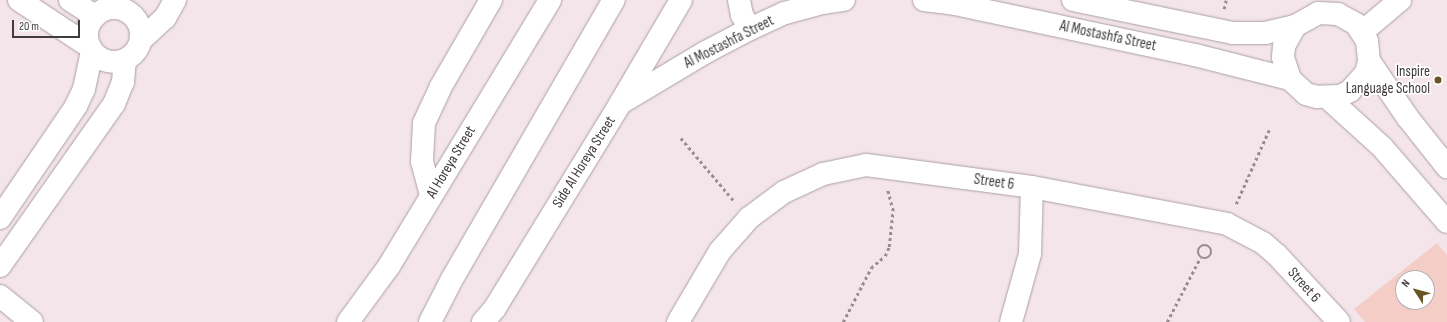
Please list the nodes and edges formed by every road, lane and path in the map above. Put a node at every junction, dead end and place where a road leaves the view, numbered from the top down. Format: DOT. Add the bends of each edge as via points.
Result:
graph roads {
  1 [pos="19,0"];
  2 [pos="70,0"];
  3 [pos="174,0"];
  4 [pos="491,0"];
  5 [pos="550,0"];
  6 [pos="614,0"];
  7 [pos="681,0"];
  8 [pos="739,0"];
  9 [pos="844,0"];
  10 [pos="924,0"];
  11 [pos="1073,0"];
  12 [pos="1400,0"];
  13 [pos="132,5"];
  14 [pos="1326,7"];
  15 [pos="94,16"];
  16 [pos="1295,26"];
  17 [pos="750,29"];
  18 [pos="1362,32"];
  19 [pos="141,40"];
  20 [pos="91,49"];
  21 [pos="125,60"];
  22 [pos="1369,61"];
  23 [pos="1290,79"];
  24 [pos="1328,98"];
  25 [pos="621,102"];
  26 [pos="1269,130"];
  27 [pos="681,138"];
  28 [pos="881,167"];
  29 [pos="1447,167"];
  30 [pos="1032,187"];
  31 [pos="431,194"];
  32 [pos="0,218"];
  33 [pos="749,218"];
  34 [pos="1447,222"];
  35 [pos="1227,224"];
  36 [pos="1200,258"];
  37 [pos="0,266"];
  38 [pos="0,296"];
  39 [pos="32,322"];
  40 [pos="348,322"];
  41 [pos="430,322"];
  42 [pos="483,322"];
  43 [pos="678,322"];
  44 [pos="843,322"];
  45 [pos="1011,322"];
  46 [pos="1167,322"];
  47 [pos="1339,322"];
  1 -- 20 [label="street"];
  2 -- 15 [label="street"];
  3 -- 19 [label="street" via="165,18"];
  4 -- 31 [label="street" via="440,88 424,123 422,161"];
  5 -- 31 [label="street, Al Horeya Street"];
  6 -- 41 [label="street" via="452,279"];
  7 -- 25 [label="street, Side Al Horeya Street"];
  8 -- 17 [label="street" via="742,15"];
  9 -- 17 [label="street, Al Mostashfa Street" via="785,13"];
  10 -- 23 [label="street, Al Mostashfa Street" via="955,4 1196,55"];
  11 -- 16 [label="street, Al Mostashfa Street" via="1233,33 1265,33"];
  12 -- 18 [label="street"];
  13 -- 15 [label="street" via="109,8"];
  13 -- 19 [label="street" via="140,26"];
  14 -- 16 [label="street"];
  14 -- 18 [label="street" via="1328,12 1343,16 1356,24"];
  15 -- 20 [label="street" via="87,34"];
  16 -- 23 [label="street" via="1284,46 1283,57"];
  17 -- 25 [label="street, Al Mostashfa Street"];
  18 -- 22 [label="street" via="1369,51"];
  19 -- 21 [label="street" via="135,52"];
  20 -- 21 [label="street" via="111,62"];
  20 -- 32 [label="street" via="86,83 76,106"];
  21 -- 37 [label="street" via="123,82 114,104"];
  22 -- 24 [label="street" via="1359,83 1340,96"];
  22 -- 29 [label="street" via="1408,118"];
  23 -- 24 [label="street" via="1306,94"];
  24 -- 34 [label="street" via="1382,147"];
  25 -- 42 [label="street, Side Al Horeya Street" via="495,308"];
  26 -- 35 [label="path"];
  27 -- 33 [label="path"];
  28 -- 30 [label="street, Street 6"];
  28 -- 33 [label="street, Street 6" via="866,164 823,174 784,192"];
  28 -- 44 [label="path" via="893,211 889,247 885,256 871,268"];
  30 -- 35 [label="street, Street 6"];
  30 -- 45 [label="street" via="1030,254"];
  31 -- 40 [label="street, Al Horeya Street" via="389,266"];
  33 -- 43 [label="street, Street 6" via="720,250"];
  35 -- 47 [label="street, Street 6" via="1263,243 1277,255"];
  36 -- 36 [label="path" via="1204,260 1212,256 1211,247 1202,246 1199,249"];
  36 -- 46 [label="path"];
  38 -- 39 [label="street"];
}
